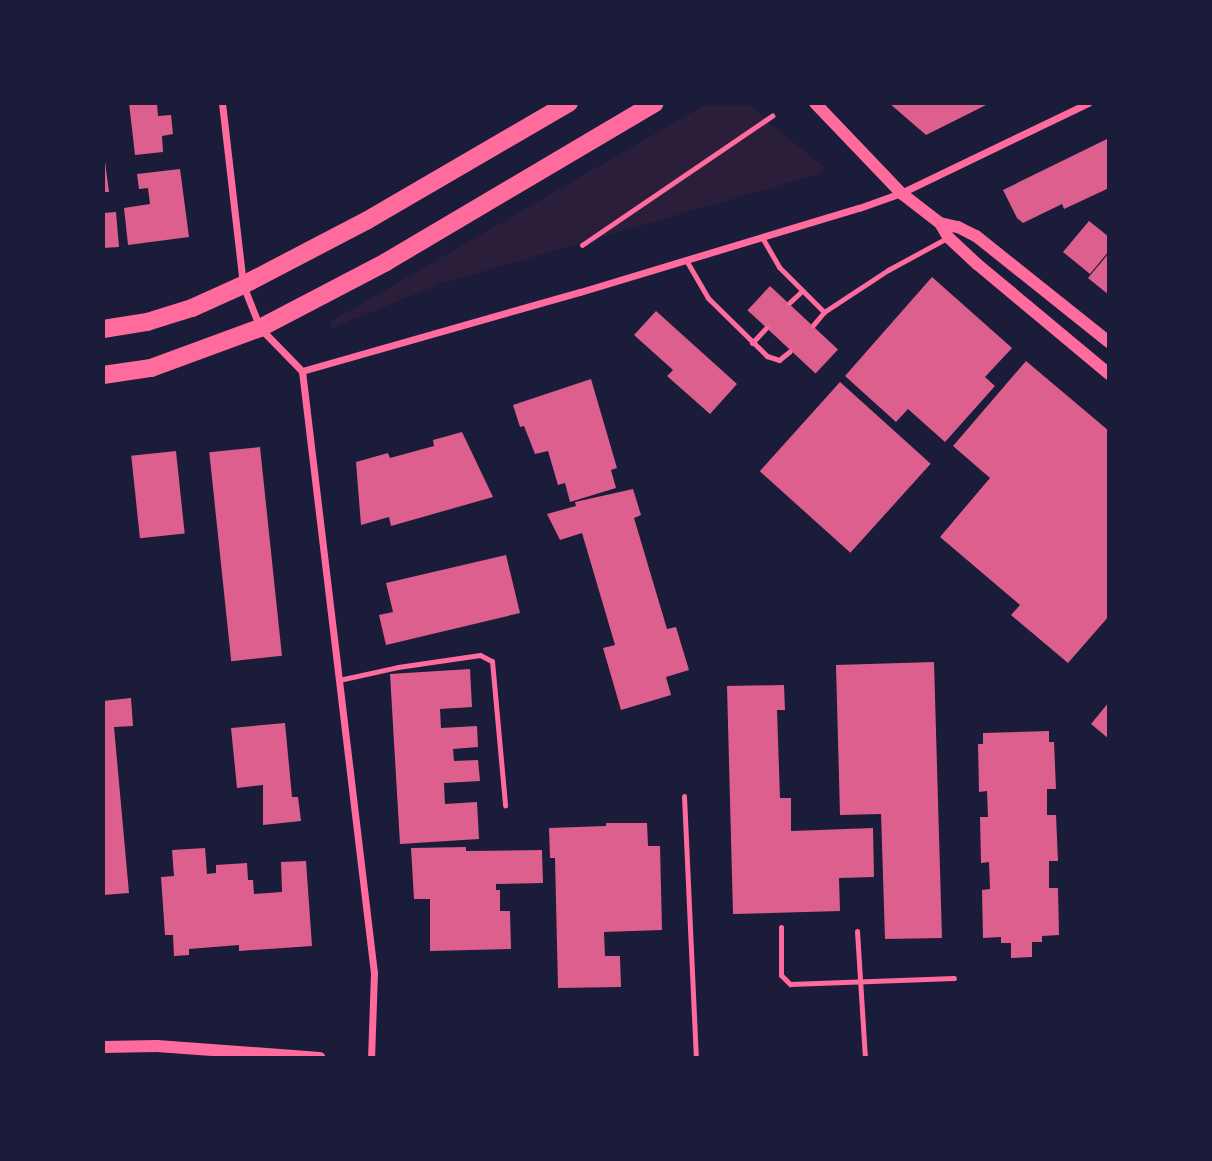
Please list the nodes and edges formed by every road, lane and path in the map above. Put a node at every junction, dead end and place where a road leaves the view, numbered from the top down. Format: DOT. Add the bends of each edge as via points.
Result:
graph roads {
  1 [pos="222,103"];
  2 [pos="569,103"];
  3 [pos="655,103"];
  4 [pos="815,103"];
  5 [pos="1088,103"];
  6 [pos="772,117"];
  7 [pos="901,193"];
  8 [pos="940,223"];
  9 [pos="958,227"];
  10 [pos="948,237"];
  11 [pos="763,239"];
  12 [pos="582,245"];
  13 [pos="686,260"];
  14 [pos="243,285"];
  15 [pos="802,290"];
  16 [pos="789,303"];
  17 [pos="824,312"];
  18 [pos="813,325"];
  19 [pos="260,328"];
  20 [pos="766,328"];
  21 [pos="103,329"];
  22 [pos="1109,342"];
  23 [pos="752,343"];
  24 [pos="790,351"];
  25 [pos="302,371"];
  26 [pos="1109,374"];
  27 [pos="103,375"];
  28 [pos="339,680"];
  29 [pos="684,796"];
  30 [pos="505,805"];
  31 [pos="780,927"];
  32 [pos="858,931"];
  33 [pos="954,978"];
  34 [pos="861,981"];
  35 [pos="103,1047"];
  36 [pos="320,1058"];
  37 [pos="371,1058"];
  38 [pos="696,1058"];
  39 [pos="865,1058"];
  1 -- 14 [label="street"];
  2 -- 14 [label="main road" via="366,221"];
  3 -- 19 [label="main road" via="386,262"];
  4 -- 7 [label="street"];
  5 -- 7 [label="street"];
  6 -- 12 [label="path"];
  7 -- 8 [label="street"];
  7 -- 11 [label="street"];
  8 -- 9 [label="street"];
  8 -- 10 [label="street"];
  9 -- 10 [label="lane"];
  9 -- 22 [label="street" via="992,248"];
  10 -- 17 [label="lane"];
  10 -- 26 [label="street"];
  11 -- 13 [label="street"];
  11 -- 15 [label="lane"];
  13 -- 23 [label="lane" via="708,298"];
  13 -- 25 [label="street"];
  14 -- 19 [label="street"];
  14 -- 21 [label="main road" via="192,308"];
  15 -- 16 [label="lane"];
  15 -- 17 [label="lane"];
  17 -- 18 [label="lane"];
  19 -- 25 [label="street"];
  19 -- 27 [label="main road" via="151,368"];
  20 -- 23 [label="lane"];
  23 -- 24 [label="lane" via="773,360"];
  25 -- 28 [label="street"];
  28 -- 30 [label="lane" via="480,655 492,662"];
  28 -- 37 [label="street" via="374,973"];
  29 -- 38 [label="lane"];
  31 -- 34 [label="lane" via="781,975 786,982"];
  32 -- 34 [label="lane"];
  33 -- 34 [label="lane"];
  34 -- 39 [label="lane"];
  35 -- 36 [label="street" via="157,1046"];
}
